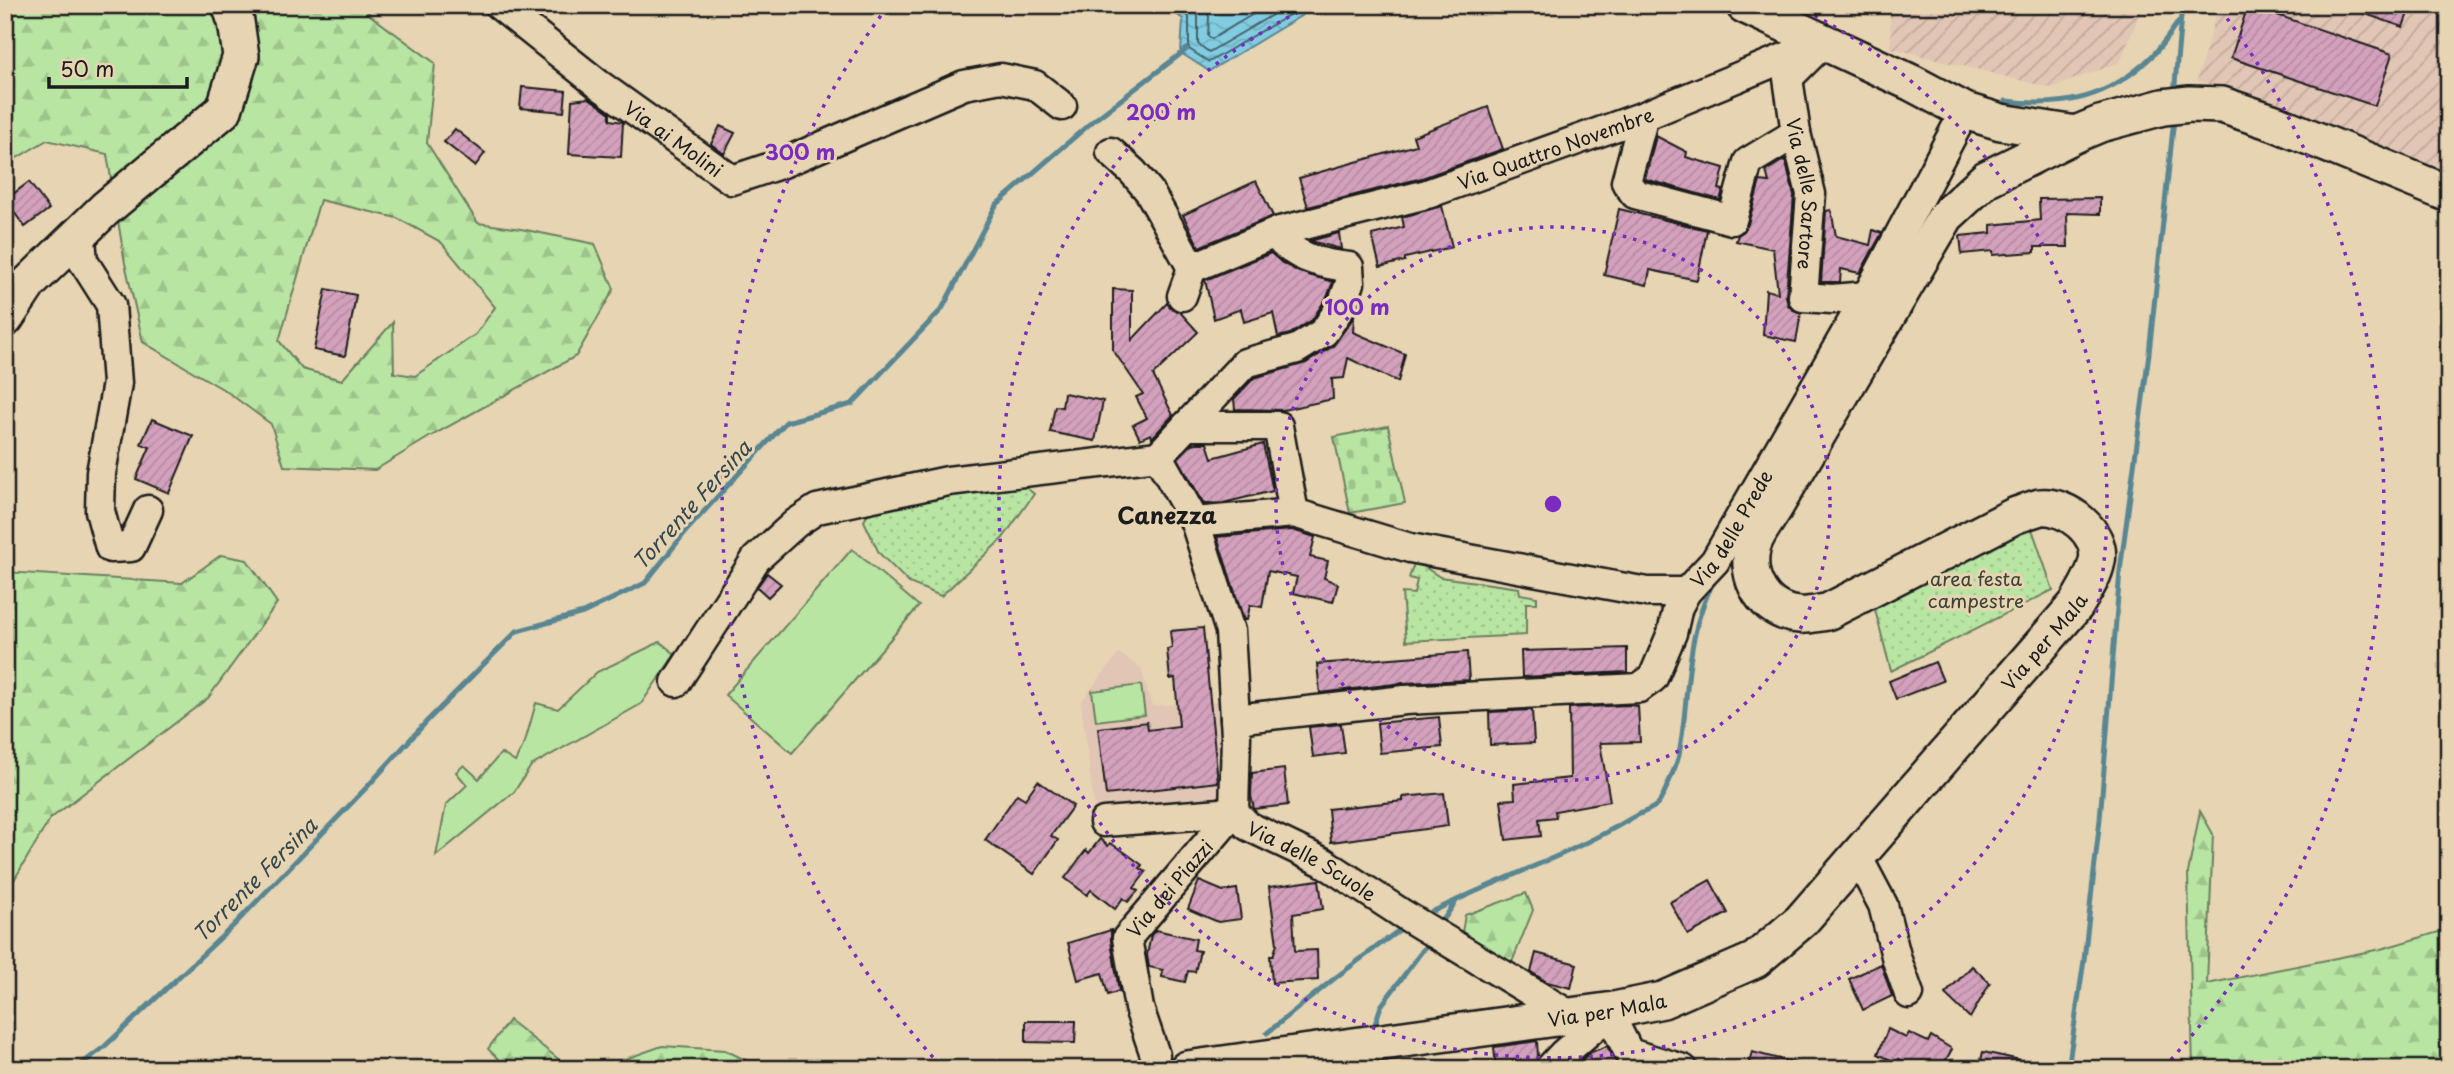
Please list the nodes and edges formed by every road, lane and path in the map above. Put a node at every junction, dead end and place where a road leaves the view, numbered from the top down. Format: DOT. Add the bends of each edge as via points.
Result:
graph roads {
  1 [pos="230,5"];
  2 [pos="499,5"];
  3 [pos="1744,5"];
  4 [pos="1823,43"];
  5 [pos="1062,106"];
  6 [pos="1965,111"];
  7 [pos="1644,116"];
  8 [pos="2001,122"];
  9 [pos="1796,132"];
  10 [pos="2076,134"];
  11 [pos="1111,152"];
  12 [pos="2008,168"];
  13 [pos="2449,194"];
  14 [pos="105,209"];
  15 [pos="1280,231"];
  16 [pos="1192,268"];
  17 [pos="1182,296"];
  18 [pos="1867,296"];
  19 [pos="5,319"];
  20 [pos="1186,426"];
  21 [pos="1158,456"];
  22 [pos="148,510"];
  23 [pos="1294,513"];
  24 [pos="1195,522"];
  25 [pos="1686,592"];
  26 [pos="676,682"];
  27 [pos="1235,719"];
  28 [pos="1234,812"];
  29 [pos="1104,822"];
  30 [pos="1858,858"];
  31 [pos="1909,994"];
  32 [pos="1614,1010"];
  33 [pos="1573,1017"];
  34 [pos="1155,1055"];
  35 [pos="1628,1061"];
  36 [pos="1247,1064"];
  37 [pos="1186,1069"];
  38 [pos="1549,1069"];
  39 [pos="1683,1069"];
  1 -- 14 [label="main road" via="241,56 224,110"];
  2 -- 5 [label="street, Via ai Molini" via="598,84 732,180 783,163 964,85 1001,78 1035,85"];
  3 -- 4 [label="main road"];
  4 -- 6 [label="main road"];
  4 -- 7 [label="street, Via Quattro Novembre"];
  4 -- 9 [label="street, Via delle Sartore" via="1788,78"];
  6 -- 8 [label="main road"];
  6 -- 18 [label="street, Via delle Prede"];
  7 -- 9 [label="street" via="1626,182 1635,194 1732,220 1748,162"];
  7 -- 15 [label="street, Via Quattro Novembre" via="1427,194"];
  8 -- 10 [label="main road"];
  8 -- 12 [label="main road"];
  9 -- 18 [label="street, Via delle Sartore" via="1811,194 1803,297"];
  10 -- 12 [label="main road, Via per Mala"];
  10 -- 13 [label="main road, Via per Mala" via="2177,106 2222,105"];
  11 -- 16 [label="street" via="1149,191"];
  12 -- 30 [label="main road, Via per Mala" via="1986,179 1946,216 1753,544 1752,578 1763,598 1777,610 1800,615 1827,612 2014,516 2042,507 2063,510 2082,522 2093,538 2098,558 2076,605"];
  14 -- 19 [label="main road" via="29,283"];
  14 -- 22 [label="street" via="81,239 83,261 111,304 117,383 101,473 100,511 110,548 131,547"];
  15 -- 16 [label="street, Via Quattro Novembre"];
  15 -- 20 [label="street" via="1283,243 1303,257 1349,267 1350,283 1342,305 1324,332 1297,349 1245,363"];
  16 -- 17 [label="street"];
  18 -- 25 [label="street, Via delle Prede" via="1714,561"];
  20 -- 21 [label="street"];
  20 -- 23 [label="street" via="1278,426"];
  21 -- 24 [label="street, Via delle Scuole"];
  21 -- 26 [label="street" via="948,481 817,509 756,559"];
  23 -- 24 [label="street, Via delle Prede"];
  23 -- 25 [label="street, Via delle Prede" via="1410,548 1647,592"];
  24 -- 27 [label="street, Via delle Scuole" via="1230,631"];
  25 -- 27 [label="street" via="1653,678 1639,688 1405,700"];
  27 -- 28 [label="street, Via delle Scuole"];
  28 -- 29 [label="street"];
  28 -- 33 [label="street, Via delle Scuole" via="1248,826 1323,862"];
  28 -- 34 [label="street, Via dei Piazzi" via="1127,938 1139,1008"];
  30 -- 31 [label="street" via="1883,905"];
  30 -- 32 [label="main road, Via per Mala" via="1801,921 1755,960 1663,1000"];
  32 -- 33 [label="main road, Via per Mala"];
  32 -- 35 [label="street"];
  32 -- 38 [label="street"];
  33 -- 36 [label="main road, Via per Mala"];
  35 -- 39 [label="street"];
  36 -- 37 [label="main road, Via per Mala"];
}
